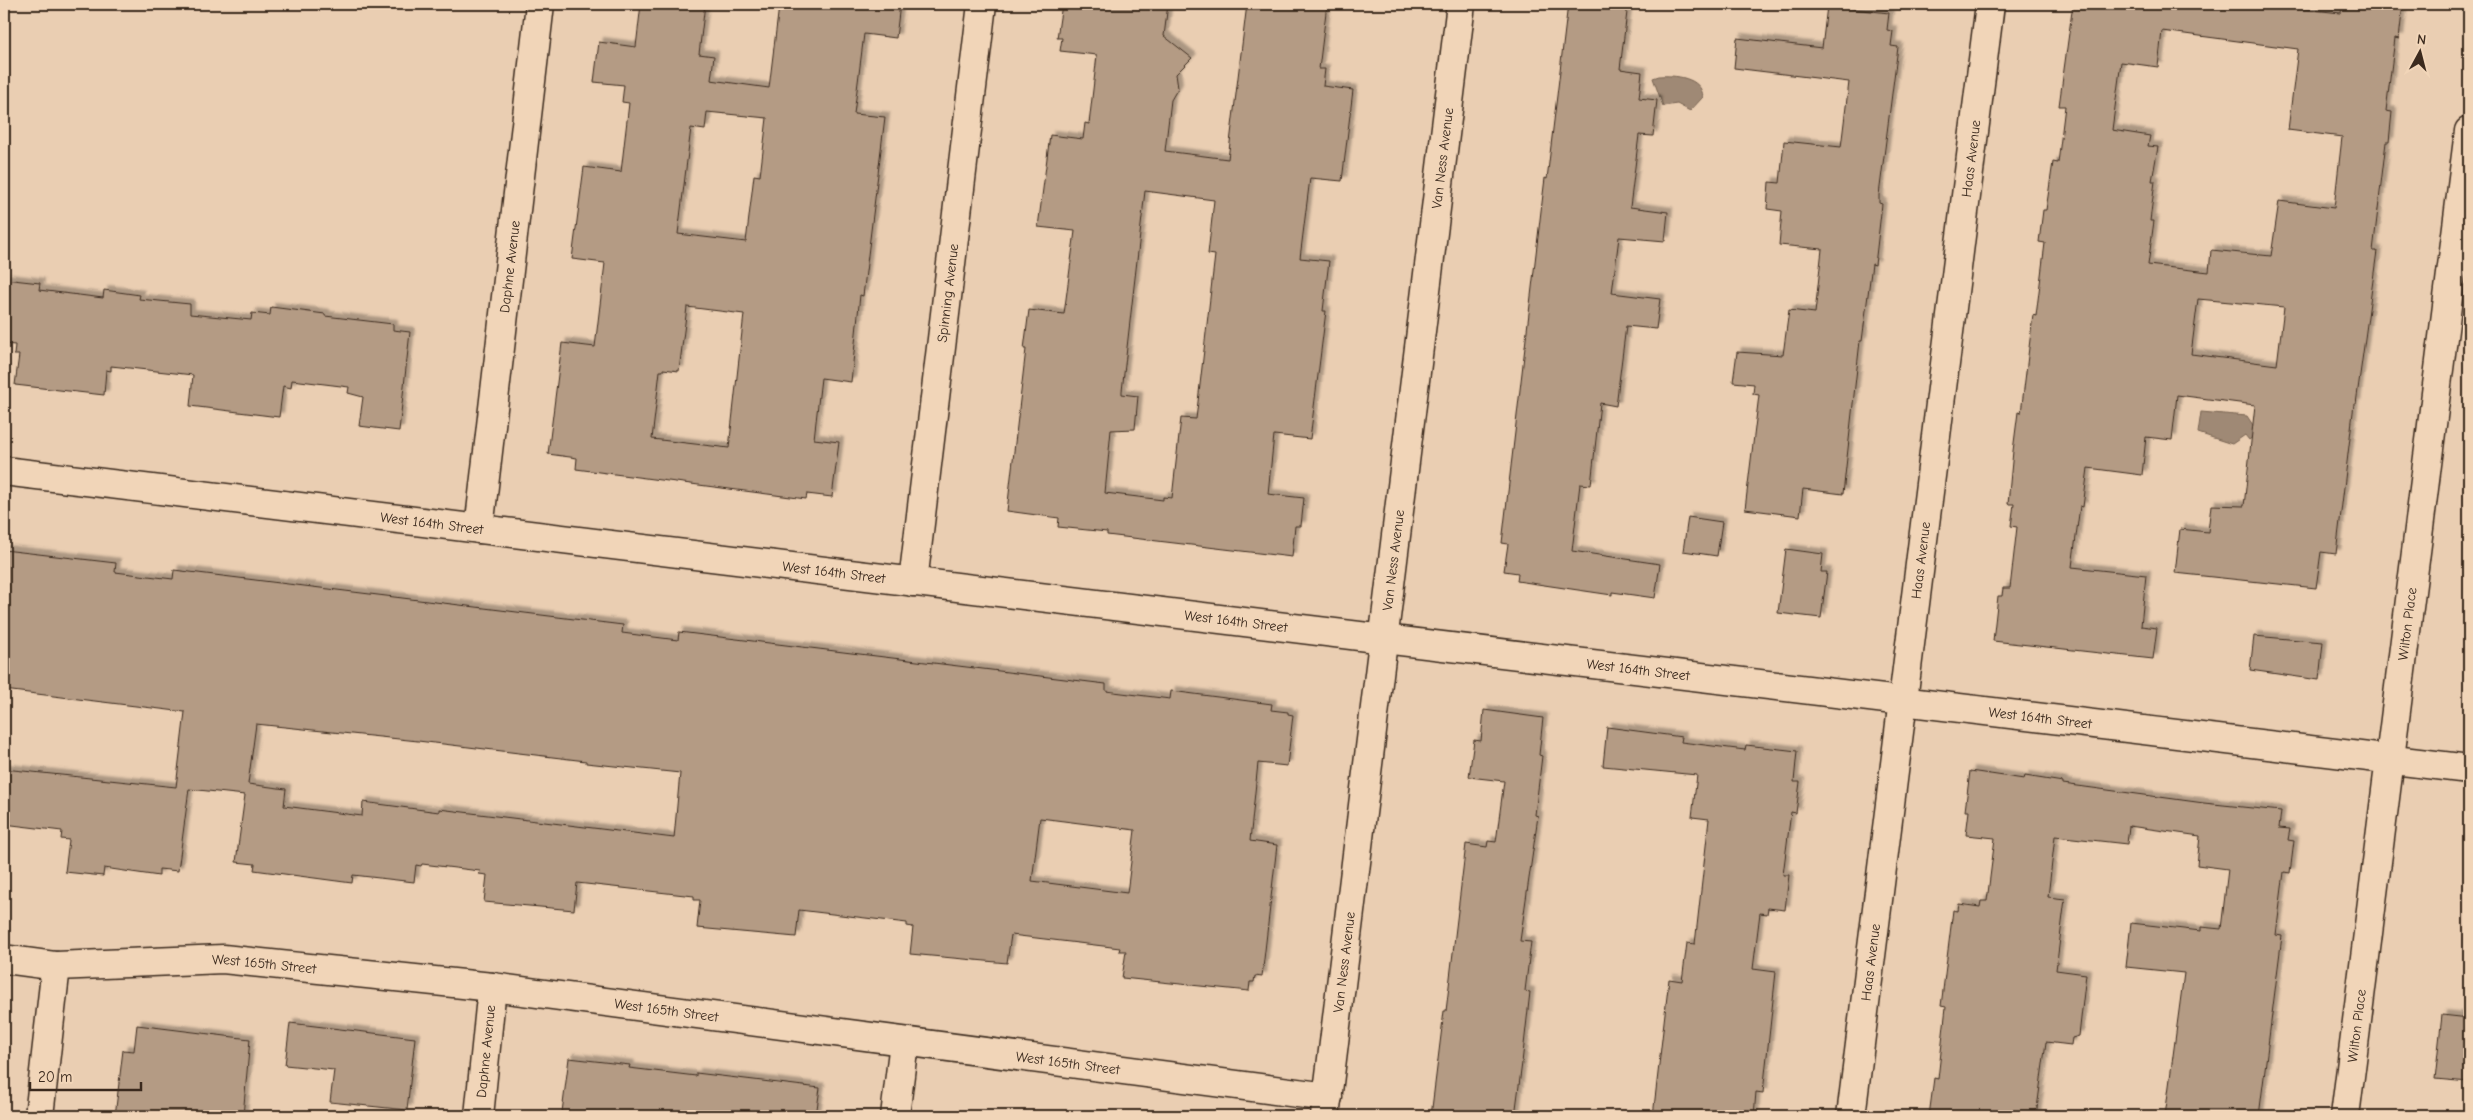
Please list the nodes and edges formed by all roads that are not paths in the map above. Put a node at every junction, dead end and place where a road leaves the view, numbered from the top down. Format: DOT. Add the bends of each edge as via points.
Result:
graph roads {
  1 [pos="540,4"];
  2 [pos="982,4"];
  3 [pos="1461,4"];
  4 [pos="1990,4"];
  5 [pos="2469,131"];
  6 [pos="4,471"];
  7 [pos="480,529"];
  8 [pos="912,582"];
  9 [pos="1384,639"];
  10 [pos="1904,701"];
  11 [pos="2390,759"];
  12 [pos="2469,769"];
  13 [pos="4,960"];
  14 [pos="56,966"];
  15 [pos="492,986"];
  16 [pos="904,1042"];
  17 [pos="1327,1107"];
  18 [pos="39,1116"];
  19 [pos="479,1116"];
  20 [pos="895,1116"];
  21 [pos="1851,1116"];
  22 [pos="2345,1116"];
  1 -- 7 [label="street, Daphne Avenue"];
  2 -- 8 [label="street, Spinning Avenue"];
  3 -- 9 [label="street, Van Ness Avenue"];
  4 -- 10 [label="street, Haas Avenue"];
  5 -- 11 [label="street, Wilton Place"];
  6 -- 7 [label="street, West 164th Street"];
  7 -- 8 [label="street, West 164th Street"];
  8 -- 9 [label="street, West 164th Street"];
  9 -- 10 [label="street, West 164th Street"];
  9 -- 17 [label="street, Van Ness Avenue"];
  10 -- 11 [label="street, West 164th Street"];
  10 -- 21 [label="street, Haas Avenue"];
  11 -- 12 [label="street, West 164th Street"];
  11 -- 22 [label="street, Wilton Place"];
  13 -- 14 [label="street, West 165th Street"];
  14 -- 15 [label="street, West 165th Street" via="223,959"];
  14 -- 18 [label="street"];
  15 -- 16 [label="street, West 165th Street"];
  15 -- 19 [label="street, Daphne Avenue"];
  16 -- 17 [label="street, West 165th Street"];
  16 -- 20 [label="street"];
}
